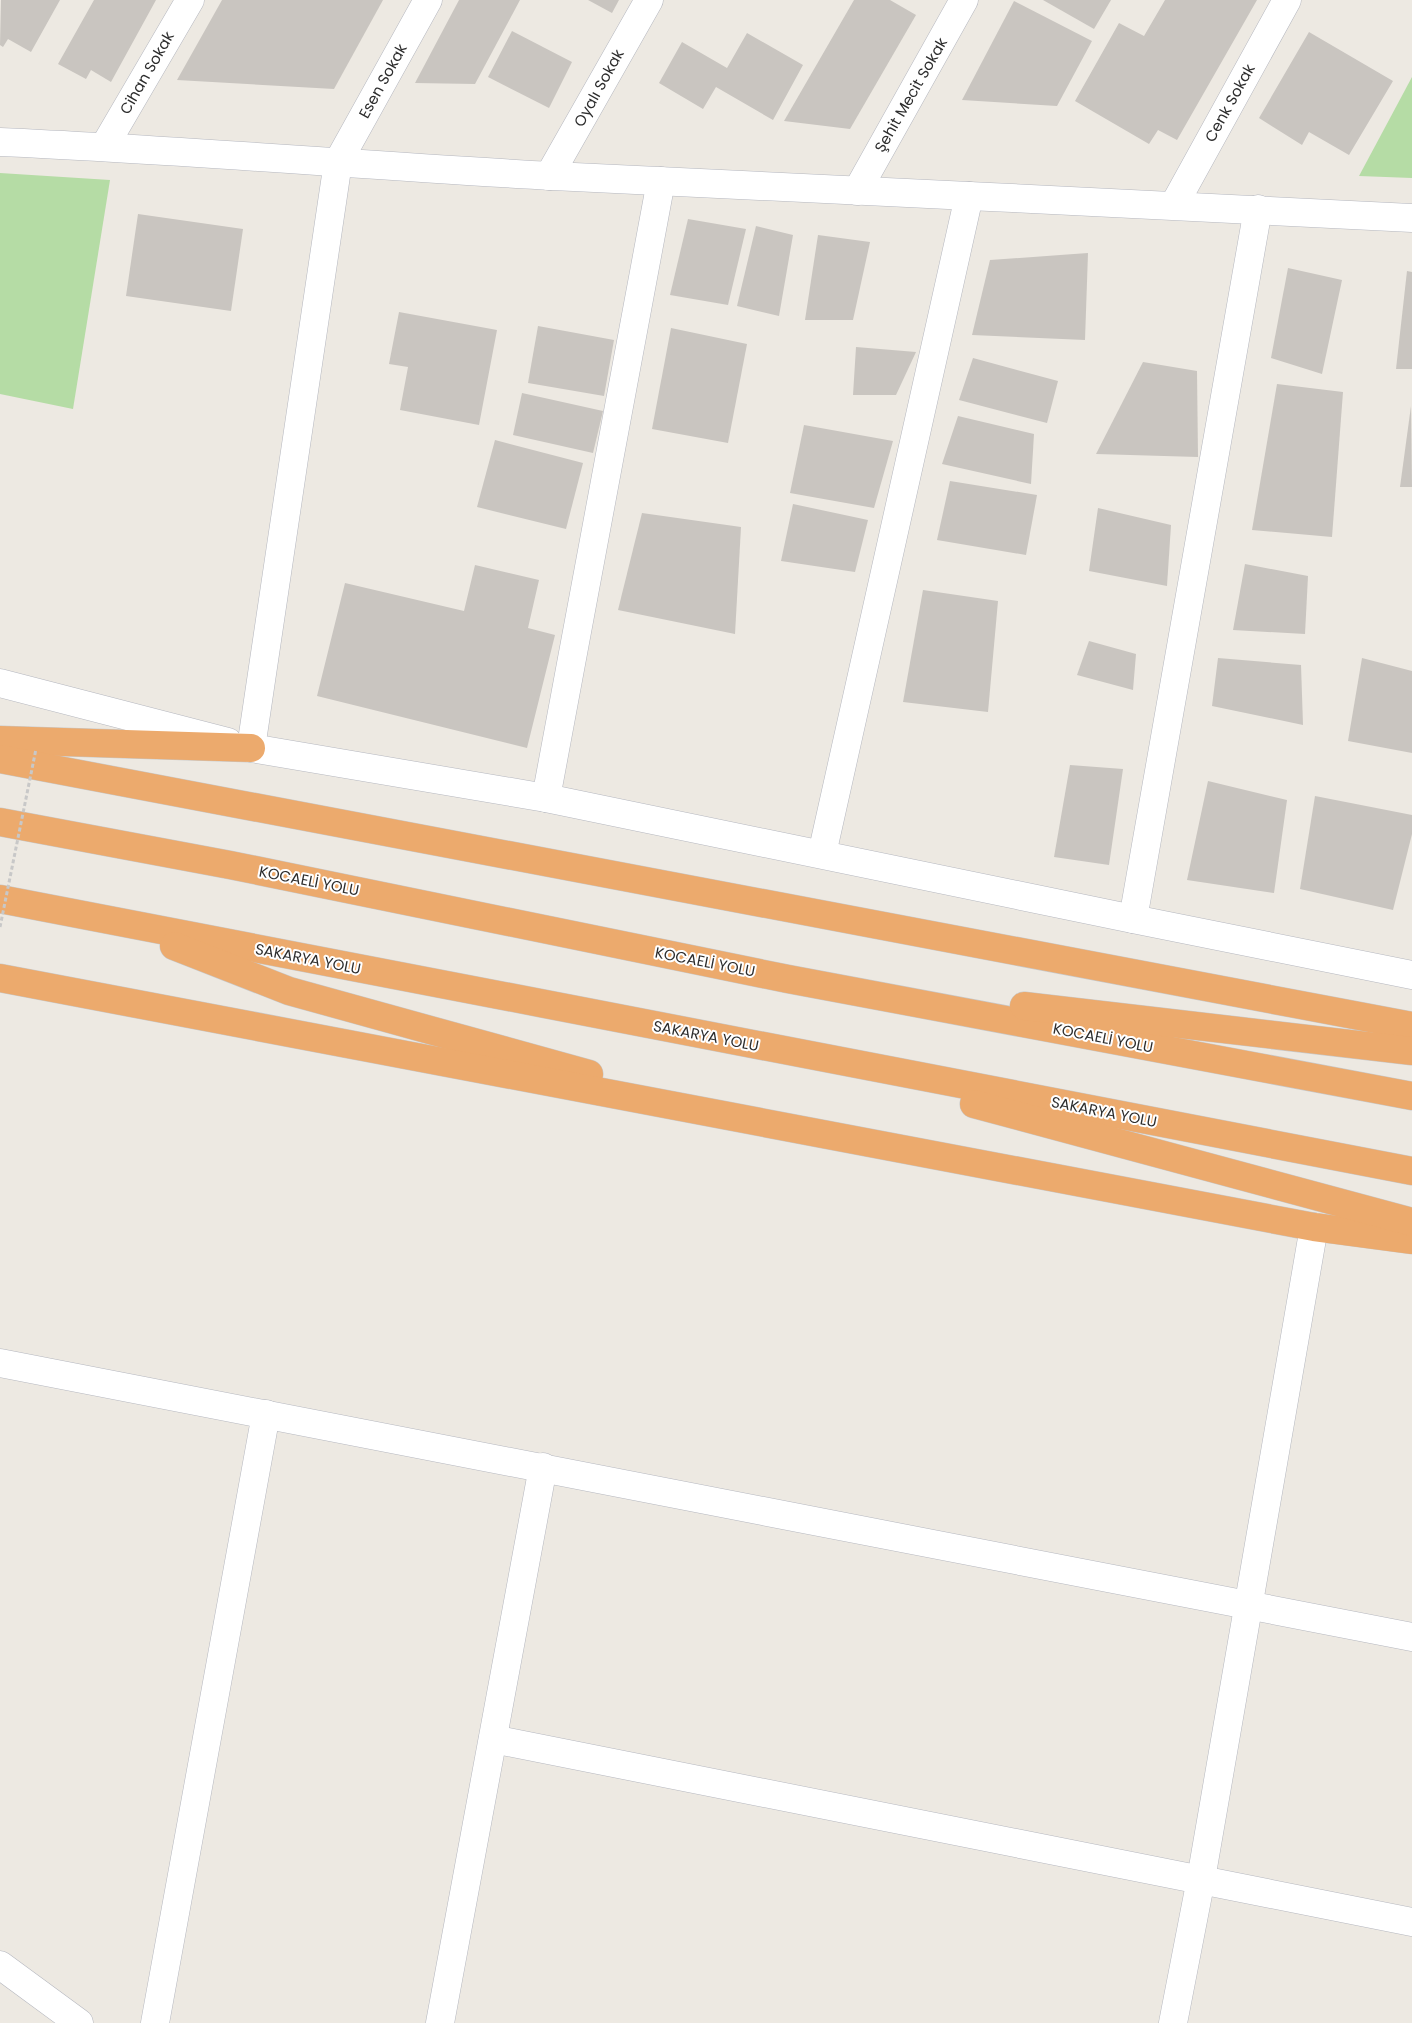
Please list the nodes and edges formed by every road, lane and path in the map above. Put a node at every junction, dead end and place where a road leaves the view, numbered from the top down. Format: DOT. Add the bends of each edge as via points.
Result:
graph roads {
  1 [pos="190,0"];
  2 [pos="428,0"];
  3 [pos="649,0"];
  4 [pos="964,0"];
  5 [pos="1287,0"];
  6 [pos="0,142"];
  7 [pos="104,147"];
  8 [pos="338,162"];
  9 [pos="549,176"];
  10 [pos="661,181"];
  11 [pos="857,191"];
  12 [pos="969,196"];
  13 [pos="1174,205"];
  14 [pos="1258,209"];
  15 [pos="1412,218"];
  16 [pos="0,683"];
  17 [pos="0,740"];
  18 [pos="251,748"];
  19 [pos="36,750"];
  20 [pos="0,759"];
  21 [pos="546,798"];
  22 [pos="0,822"];
  23 [pos="822,854"];
  24 [pos="0,899"];
  25 [pos="1132,920"];
  26 [pos="110,921"];
  27 [pos="0,928"];
  28 [pos="1412,974"];
  29 [pos="0,978"];
  30 [pos="788,978"];
  31 [pos="1412,1026"];
  32 [pos="752,1045"];
  33 [pos="1412,1051"];
  34 [pos="1412,1096"];
  35 [pos="781,1127"];
  36 [pos="1412,1171"];
  37 [pos="1412,1222"];
  38 [pos="1314,1227"];
  39 [pos="1412,1240"];
  40 [pos="0,1363"];
  41 [pos="266,1414"];
  42 [pos="544,1467"];
  43 [pos="1249,1606"];
  44 [pos="1412,1637"];
  45 [pos="493,1739"];
  46 [pos="1201,1878"];
  47 [pos="1412,1922"];
  48 [pos="0,1965"];
  49 [pos="443,2022"];
  50 [pos="79,2023"];
  51 [pos="155,2023"];
  52 [pos="1173,2023"];
  1 -- 7 [label="street, Cihan Sokak"];
  2 -- 8 [label="street, Esen Sokak"];
  3 -- 9 [label="street, Oyalı Sokak"];
  4 -- 11 [label="street, Şehit Mecit Sokak"];
  5 -- 13 [label="street, Cenk Sokak"];
  6 -- 7 [label="street"];
  7 -- 8 [label="street"];
  8 -- 9 [label="street"];
  8 -- 18 [label="street"];
  9 -- 10 [label="street"];
  10 -- 11 [label="street"];
  10 -- 21 [label="street"];
  11 -- 12 [label="street"];
  12 -- 13 [label="street"];
  12 -- 23 [label="street"];
  13 -- 14 [label="street"];
  14 -- 15 [label="street"];
  14 -- 25 [label="street"];
  16 -- 18 [label="street"];
  17 -- 18 [label="highway"];
  18 -- 21 [label="street"];
  19 -- 27 [label="path, bridge"];
  20 -- 31 [label="highway"];
  21 -- 23 [label="street"];
  22 -- 30 [label="highway, KOCAELİ YOLU"];
  23 -- 25 [label="street"];
  24 -- 26 [label="highway, SAKARYA YOLU"];
  25 -- 28 [label="street"];
  26 -- 32 [label="highway, SAKARYA YOLU"];
  26 -- 35 [label="highway" via="289,991"];
  29 -- 35 [label="highway"];
  30 -- 33 [label="highway"];
  30 -- 34 [label="highway, KOCAELİ YOLU"];
  32 -- 36 [label="highway, SAKARYA YOLU"];
  32 -- 37 [label="highway"];
  35 -- 38 [label="highway"];
  38 -- 39 [label="highway"];
  38 -- 43 [label="street"];
  40 -- 41 [label="street"];
  41 -- 42 [label="street"];
  41 -- 51 [label="street"];
  42 -- 43 [label="street"];
  42 -- 45 [label="street"];
  43 -- 44 [label="street"];
  43 -- 46 [label="street"];
  45 -- 46 [label="street"];
  45 -- 49 [label="street"];
  46 -- 47 [label="street"];
  46 -- 52 [label="street"];
  48 -- 50 [label="street"];
}
